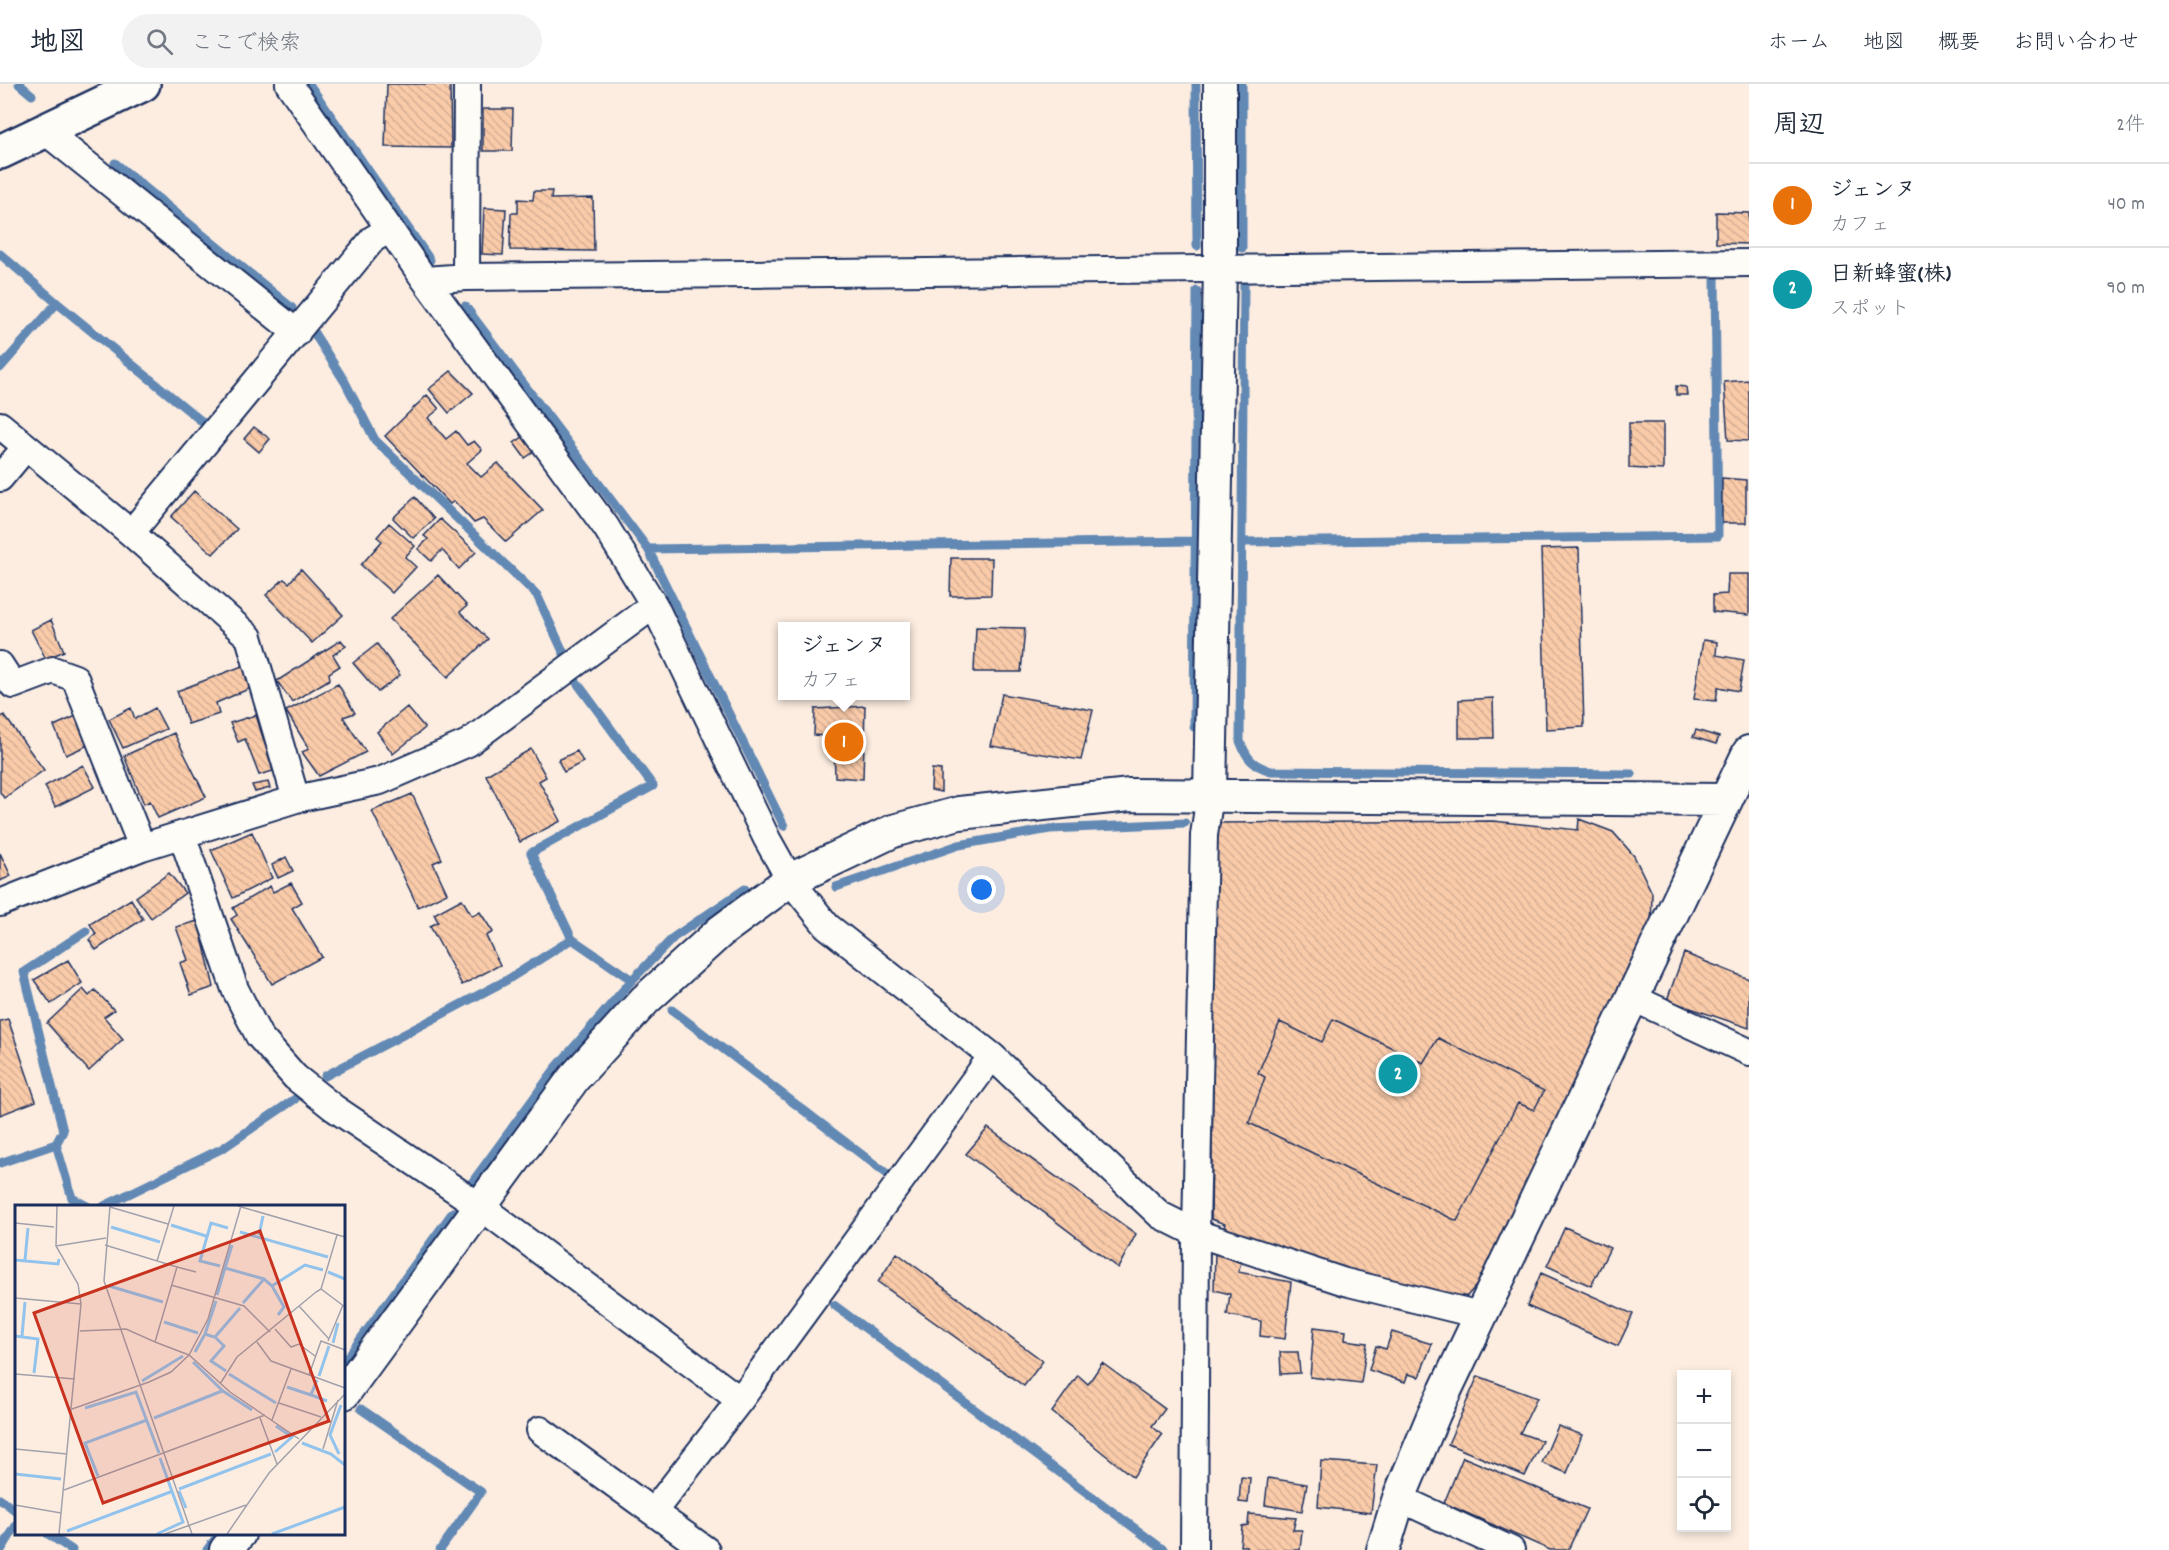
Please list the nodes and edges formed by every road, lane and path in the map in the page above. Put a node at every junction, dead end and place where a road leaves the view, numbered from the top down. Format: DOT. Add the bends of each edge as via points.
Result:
graph roads {
  1 [pos="143,84"];
  2 [pos="289,84"];
  3 [pos="466,84"];
  4 [pos="1220,84"];
  5 [pos="45,130"];
  6 [pos="0,152"];
  7 [pos="390,230"];
  8 [pos="1749,263"];
  9 [pos="1220,267"];
  10 [pos="466,277"];
  11 [pos="424,280"];
  12 [pos="297,333"];
  13 [pos="0,425"];
  14 [pos="26,447"];
  15 [pos="0,478"];
  16 [pos="131,533"];
  17 [pos="654,605"];
  18 [pos="0,665"];
  19 [pos="1749,752"];
  20 [pos="1210,795"];
  21 [pos="296,799"];
  22 [pos="1726,800"];
  23 [pos="182,835"];
  24 [pos="142,847"];
  25 [pos="790,880"];
  26 [pos="0,903"];
  27 [pos="1633,998"];
  28 [pos="1749,1052"];
  29 [pos="992,1056"];
  30 [pos="481,1207"];
  31 [pos="1196,1233"];
  32 [pos="1480,1315"];
  33 [pos="345,1392"];
  34 [pos="740,1400"];
  35 [pos="540,1430"];
  36 [pos="1399,1498"];
  37 [pos="653,1512"];
  38 [pos="237,1535"];
  39 [pos="226,1550"];
  40 [pos="706,1550"];
  41 [pos="1194,1550"];
  42 [pos="1383,1550"];
  43 [pos="1511,1550"];
  1 -- 5 [label="main road"];
  2 -- 7 [label="street"];
  3 -- 10 [label="street"];
  4 -- 9 [label="street"];
  5 -- 6 [label="main road"];
  5 -- 12 [label="street"];
  7 -- 11 [label="street"];
  7 -- 12 [label="street" via="374,239"];
  8 -- 9 [label="street"];
  9 -- 10 [label="street"];
  9 -- 20 [label="street"];
  10 -- 11 [label="street"];
  11 -- 17 [label="street" via="606,527"];
  12 -- 16 [label="street"];
  13 -- 14 [label="street"];
  14 -- 15 [label="street"];
  14 -- 16 [label="street"];
  16 -- 21 [label="street" via="249,637"];
  17 -- 21 [label="street" via="468,743 380,781"];
  17 -- 25 [label="street"];
  18 -- 24 [label="street" via="13,685 53,670 75,678"];
  19 -- 22 [label="street"];
  20 -- 22 [label="street"];
  20 -- 25 [label="street" via="1130,795 959,813 893,831"];
  20 -- 31 [label="street" via="1204,835"];
  21 -- 23 [label="street"];
  22 -- 27 [label="street"];
  23 -- 24 [label="street"];
  23 -- 30 [label="street" via="236,989 259,1036 296,1077 334,1108"];
  24 -- 26 [label="street"];
  25 -- 29 [label="street" via="827,926"];
  25 -- 30 [label="street" via="721,931 645,1000 574,1078"];
  27 -- 28 [label="street"];
  27 -- 32 [label="street"];
  29 -- 31 [label="street" via="1160,1215"];
  29 -- 34 [label="street"];
  30 -- 33 [label="street"];
  30 -- 34 [label="street"];
  31 -- 32 [label="street" via="1345,1282"];
  31 -- 41 [label="street"];
  32 -- 36 [label="street"];
  34 -- 37 [label="street"];
  35 -- 37 [label="street"];
  36 -- 42 [label="street"];
  36 -- 43 [label="street"];
  37 -- 40 [label="street"];
  38 -- 39 [label="street"];
}
